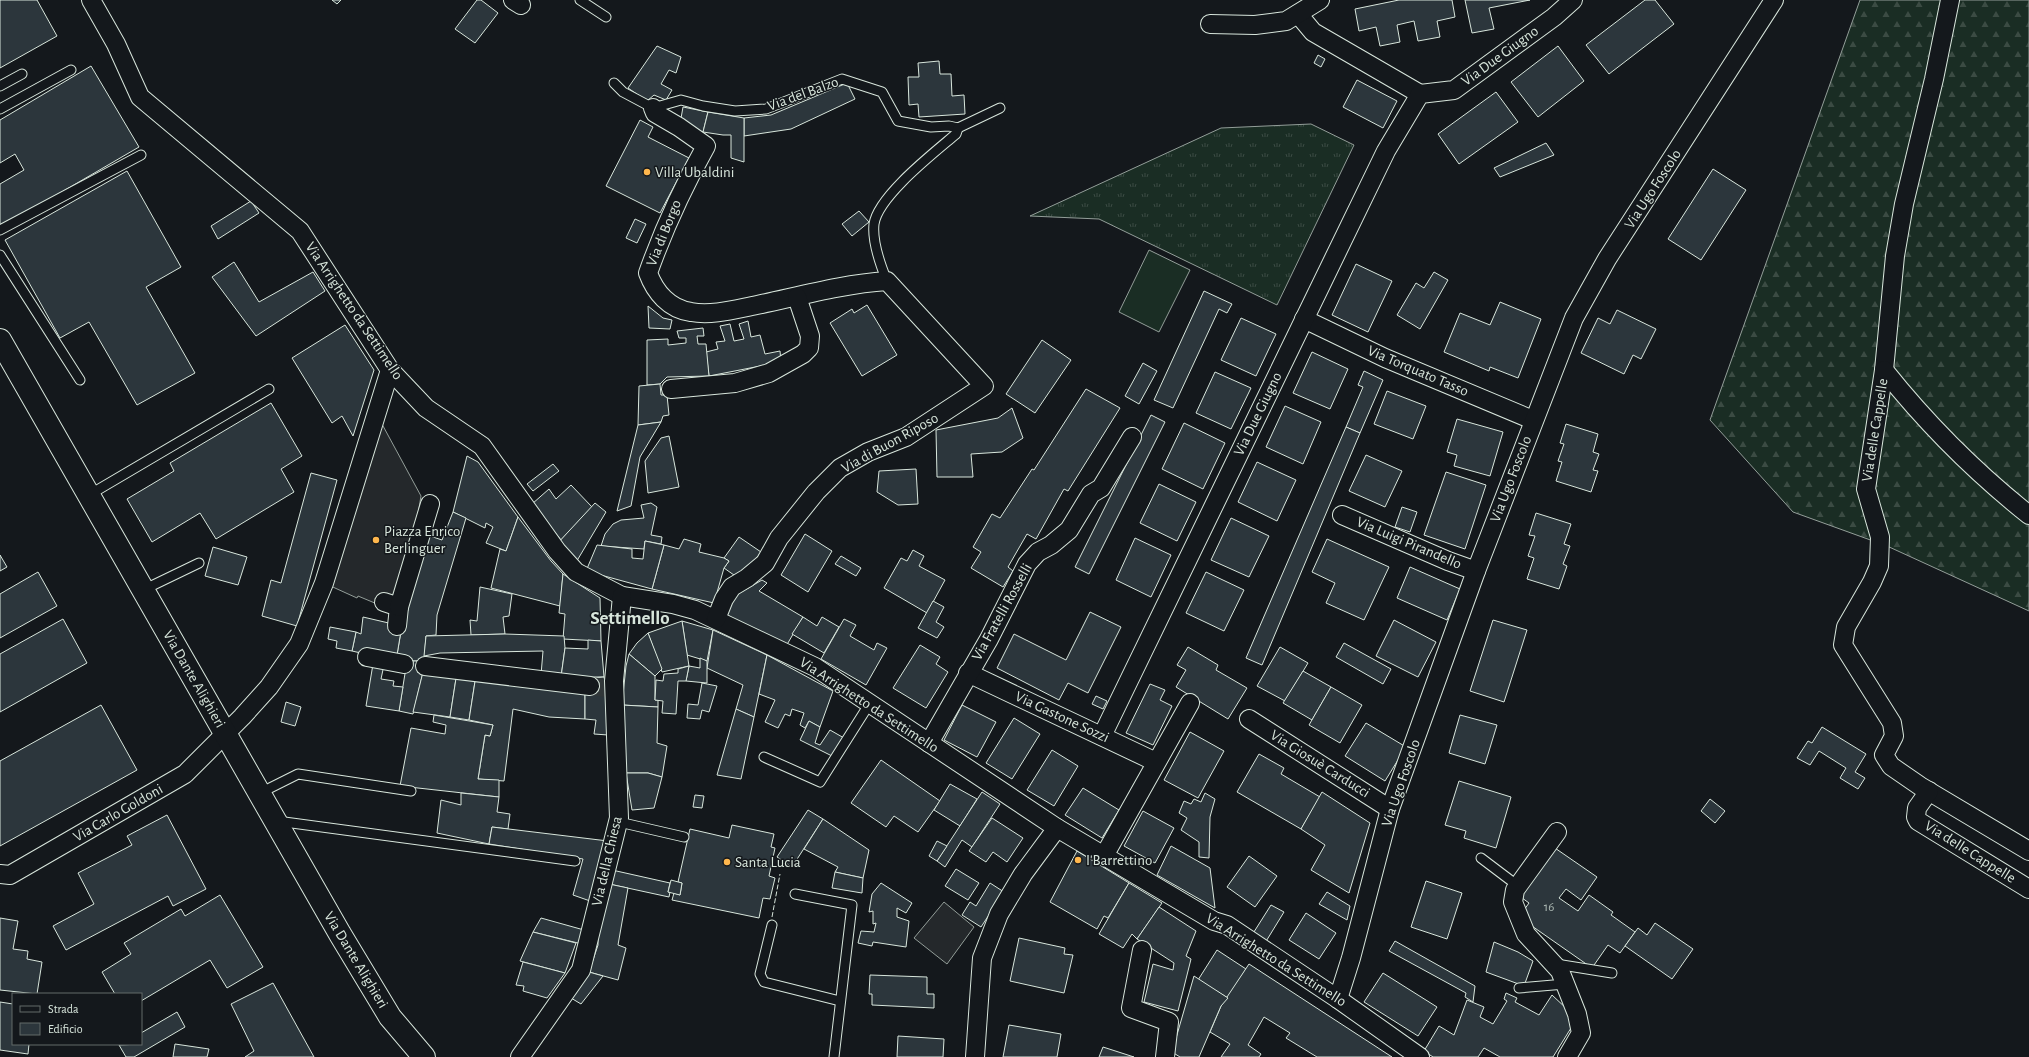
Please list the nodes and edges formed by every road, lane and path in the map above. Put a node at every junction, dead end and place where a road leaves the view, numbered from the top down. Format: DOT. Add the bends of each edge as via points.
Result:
graph roads {
  1 [pos="91,0"];
  2 [pos="580,0"];
  3 [pos="1320,0"];
  4 [pos="1573,0"];
  5 [pos="1774,0"];
  6 [pos="1950,0"];
  7 [pos="1298,14"];
  8 [pos="606,17"];
  9 [pos="1210,24"];
  10 [pos="71,70"];
  11 [pos="22,74"];
  12 [pos="614,83"];
  13 [pos="0,86"];
  14 [pos="1420,94"];
  15 [pos="653,108"];
  16 [pos="1000,108"];
  17 [pos="0,110"];
  18 [pos="958,128"];
  19 [pos="141,155"];
  20 [pos="0,230"];
  21 [pos="0,255"];
  22 [pos="887,281"];
  23 [pos="797,297"];
  24 [pos="1304,319"];
  25 [pos="0,340"];
  26 [pos="390,370"];
  27 [pos="1884,370"];
  28 [pos="80,380"];
  29 [pos="269,389"];
  30 [pos="671,389"];
  31 [pos="1533,420"];
  32 [pos="1132,437"];
  33 [pos="89,495"];
  34 [pos="430,504"];
  35 [pos="2029,515"];
  36 [pos="1342,516"];
  37 [pos="199,563"];
  38 [pos="1476,571"];
  39 [pos="143,590"];
  40 [pos="622,596"];
  41 [pos="716,619"];
  42 [pos="397,626"];
  43 [pos="367,657"];
  44 [pos="404,664"];
  45 [pos="425,666"];
  46 [pos="968,673"];
  47 [pos="603,687"];
  48 [pos="870,703"];
  49 [pos="1190,703"];
  50 [pos="1249,719"];
  51 [pos="226,733"];
  52 [pos="1102,736"];
  53 [pos="929,743"];
  54 [pos="764,757"];
  55 [pos="1156,762"];
  56 [pos="411,791"];
  57 [pos="1929,792"];
  58 [pos="260,794"];
  59 [pos="1390,809"];
  60 [pos="276,821"];
  61 [pos="619,822"];
  62 [pos="1057,828"];
  63 [pos="1557,832"];
  64 [pos="684,837"];
  65 [pos="2029,851"];
  66 [pos="1104,856"];
  67 [pos="1481,858"];
  68 [pos="575,861"];
  69 [pos="0,874"];
  70 [pos="1518,886"];
  71 [pos="2029,889"];
  72 [pos="795,894"];
  73 [pos="772,925"];
  74 [pos="1142,950"];
  75 [pos="1553,964"];
  76 [pos="1612,974"];
  77 [pos="1565,984"];
  78 [pos="1519,988"];
  79 [pos="1338,999"];
  80 [pos="840,1001"];
  81 [pos="420,1057"];
  82 [pos="520,1057"];
  83 [pos="834,1057"];
  84 [pos="975,1057"];
  85 [pos="1165,1057"];
  86 [pos="1420,1057"];
  87 [pos="1567,1057"];
  1 -- 26 [label="street, Via Arrighetto da Settimello" via="116,44 140,97 300,231"];
  2 -- 8 [label="lane"];
  3 -- 7 [label="street"];
  4 -- 14 [label="street, Via Due Giugno" via="1554,17 1454,90"];
  5 -- 31 [label="street, Via Ugo Foscolo" via="1607,259 1578,311"];
  6 -- 27 [label="street" via="1904,204 1895,256"];
  7 -- 9 [label="street" via="1286,21 1255,25"];
  7 -- 14 [label="street" via="1313,32"];
  10 -- 17 [label="lane"];
  11 -- 13 [label="lane"];
  12 -- 15 [label="lane" via="623,92"];
  14 -- 24 [label="street, Via Due Giugno" via="1386,151"];
  15 -- 18 [label="lane, Via del Balzo" via="681,100 735,111 766,109 842,79 882,92 898,121 931,127"];
  15 -- 23 [label="street, Via di Borgo" via="655,114 706,146 668,221 648,273 658,294 672,306 691,312 722,312"];
  16 -- 18 [label="lane, Via di Buon Riposo"];
  18 -- 22 [label="lane, Via di Buon Riposo" via="956,134 895,190 874,223 875,244"];
  19 -- 20 [label="lane"];
  21 -- 28 [label="lane"];
  22 -- 23 [label="street"];
  22 -- 41 [label="street, Via di Buon Riposo" via="984,386 906,437 868,452 840,468 816,492 779,538 765,563 732,587"];
  23 -- 30 [label="street" via="810,336 808,348 803,354 769,373 735,383"];
  24 -- 31 [label="street, Via Torquato Tasso" via="1385,358"];
  24 -- 52 [label="street, Via Due Giugno"];
  25 -- 33 [label="main road, Via Dante Alighieri"];
  26 -- 40 [label="street, Via Arrighetto da Settimello" via="426,408 482,446 557,551 576,572"];
  26 -- 51 [label="street" via="326,578 299,644 269,687"];
  27 -- 35 [label="street, Via delle Cappelle" via="1936,432 2002,494"];
  27 -- 57 [label="street, Via delle Cappelle" via="1866,489 1880,537 1879,566 1846,627 1843,645 1892,724 1894,736 1885,752 1885,758 1891,766"];
  29 -- 33 [label="lane"];
  31 -- 38 [label="street, Via Ugo Foscolo"];
  32 -- 46 [label="street, Via Fratelli Rosselli" via="1101,488 1091,494 1069,530 1026,564 989,639"];
  33 -- 39 [label="main road, Via Dante Alighieri"];
  34 -- 42 [label="street" via="391,604"];
  36 -- 38 [label="street, Via Luigi Pirandello"];
  37 -- 39 [label="lane"];
  38 -- 59 [label="street, Via Ugo Foscolo"];
  39 -- 51 [label="main road, Via Dante Alighieri"];
  40 -- 41 [label="street, Via Arrighetto da Settimello" via="673,604"];
  40 -- 47 [label="street, Via della Chiesa"];
  41 -- 48 [label="street, Via Arrighetto da Settimello" via="815,667"];
  43 -- 44 [label="street"];
  45 -- 47 [label="street"];
  46 -- 52 [label="street, Via Gastone Sozzi"];
  46 -- 53 [label="street, Via Fratelli Rosselli"];
  47 -- 61 [label="street, Via della Chiesa"];
  48 -- 53 [label="street, Via Arrighetto da Settimello"];
  48 -- 54 [label="lane" via="820,782"];
  49 -- 55 [label="street"];
  50 -- 59 [label="street, Via Giosuè Carducci"];
  51 -- 58 [label="main road, Via Dante Alighieri"];
  51 -- 69 [label="street, Via Carlo Goldoni" via="185,774 10,875"];
  52 -- 55 [label="street, Via Gastone Sozzi"];
  53 -- 62 [label="street, Via Arrighetto da Settimello"];
  55 -- 66 [label="street"];
  56 -- 58 [label="lane" via="298,774"];
  57 -- 65 [label="street, Via delle Cappelle"];
  57 -- 71 [label="street, Via delle Cappelle" via="1918,808 1918,821"];
  58 -- 60 [label="main road, Via Dante Alighieri"];
  59 -- 79 [label="street, Via Ugo Foscolo"];
  60 -- 68 [label="lane"];
  60 -- 81 [label="main road, Via Dante Alighieri" via="390,1017"];
  61 -- 64 [label="lane"];
  61 -- 82 [label="street, Via della Chiesa" via="581,970"];
  62 -- 66 [label="street, Via Arrighetto da Settimello"];
  62 -- 84 [label="street" via="1023,874 999,914 982,958"];
  63 -- 70 [label="street"];
  66 -- 79 [label="street, Via Arrighetto da Settimello" via="1227,925"];
  67 -- 70 [label="lane"];
  70 -- 75 [label="street" via="1513,902 1520,924"];
  72 -- 80 [label="lane" via="852,905"];
  73 -- 80 [label="lane" via="760,974 764,982"];
  74 -- 85 [label="street" via="1131,1008 1169,1022"];
  75 -- 76 [label="lane"];
  75 -- 77 [label="street" via="1560,971"];
  77 -- 78 [label="lane"];
  77 -- 87 [label="street" via="1581,1030"];
  79 -- 86 [label="street, Via Arrighetto da Settimello"];
  80 -- 83 [label="lane"];
}
